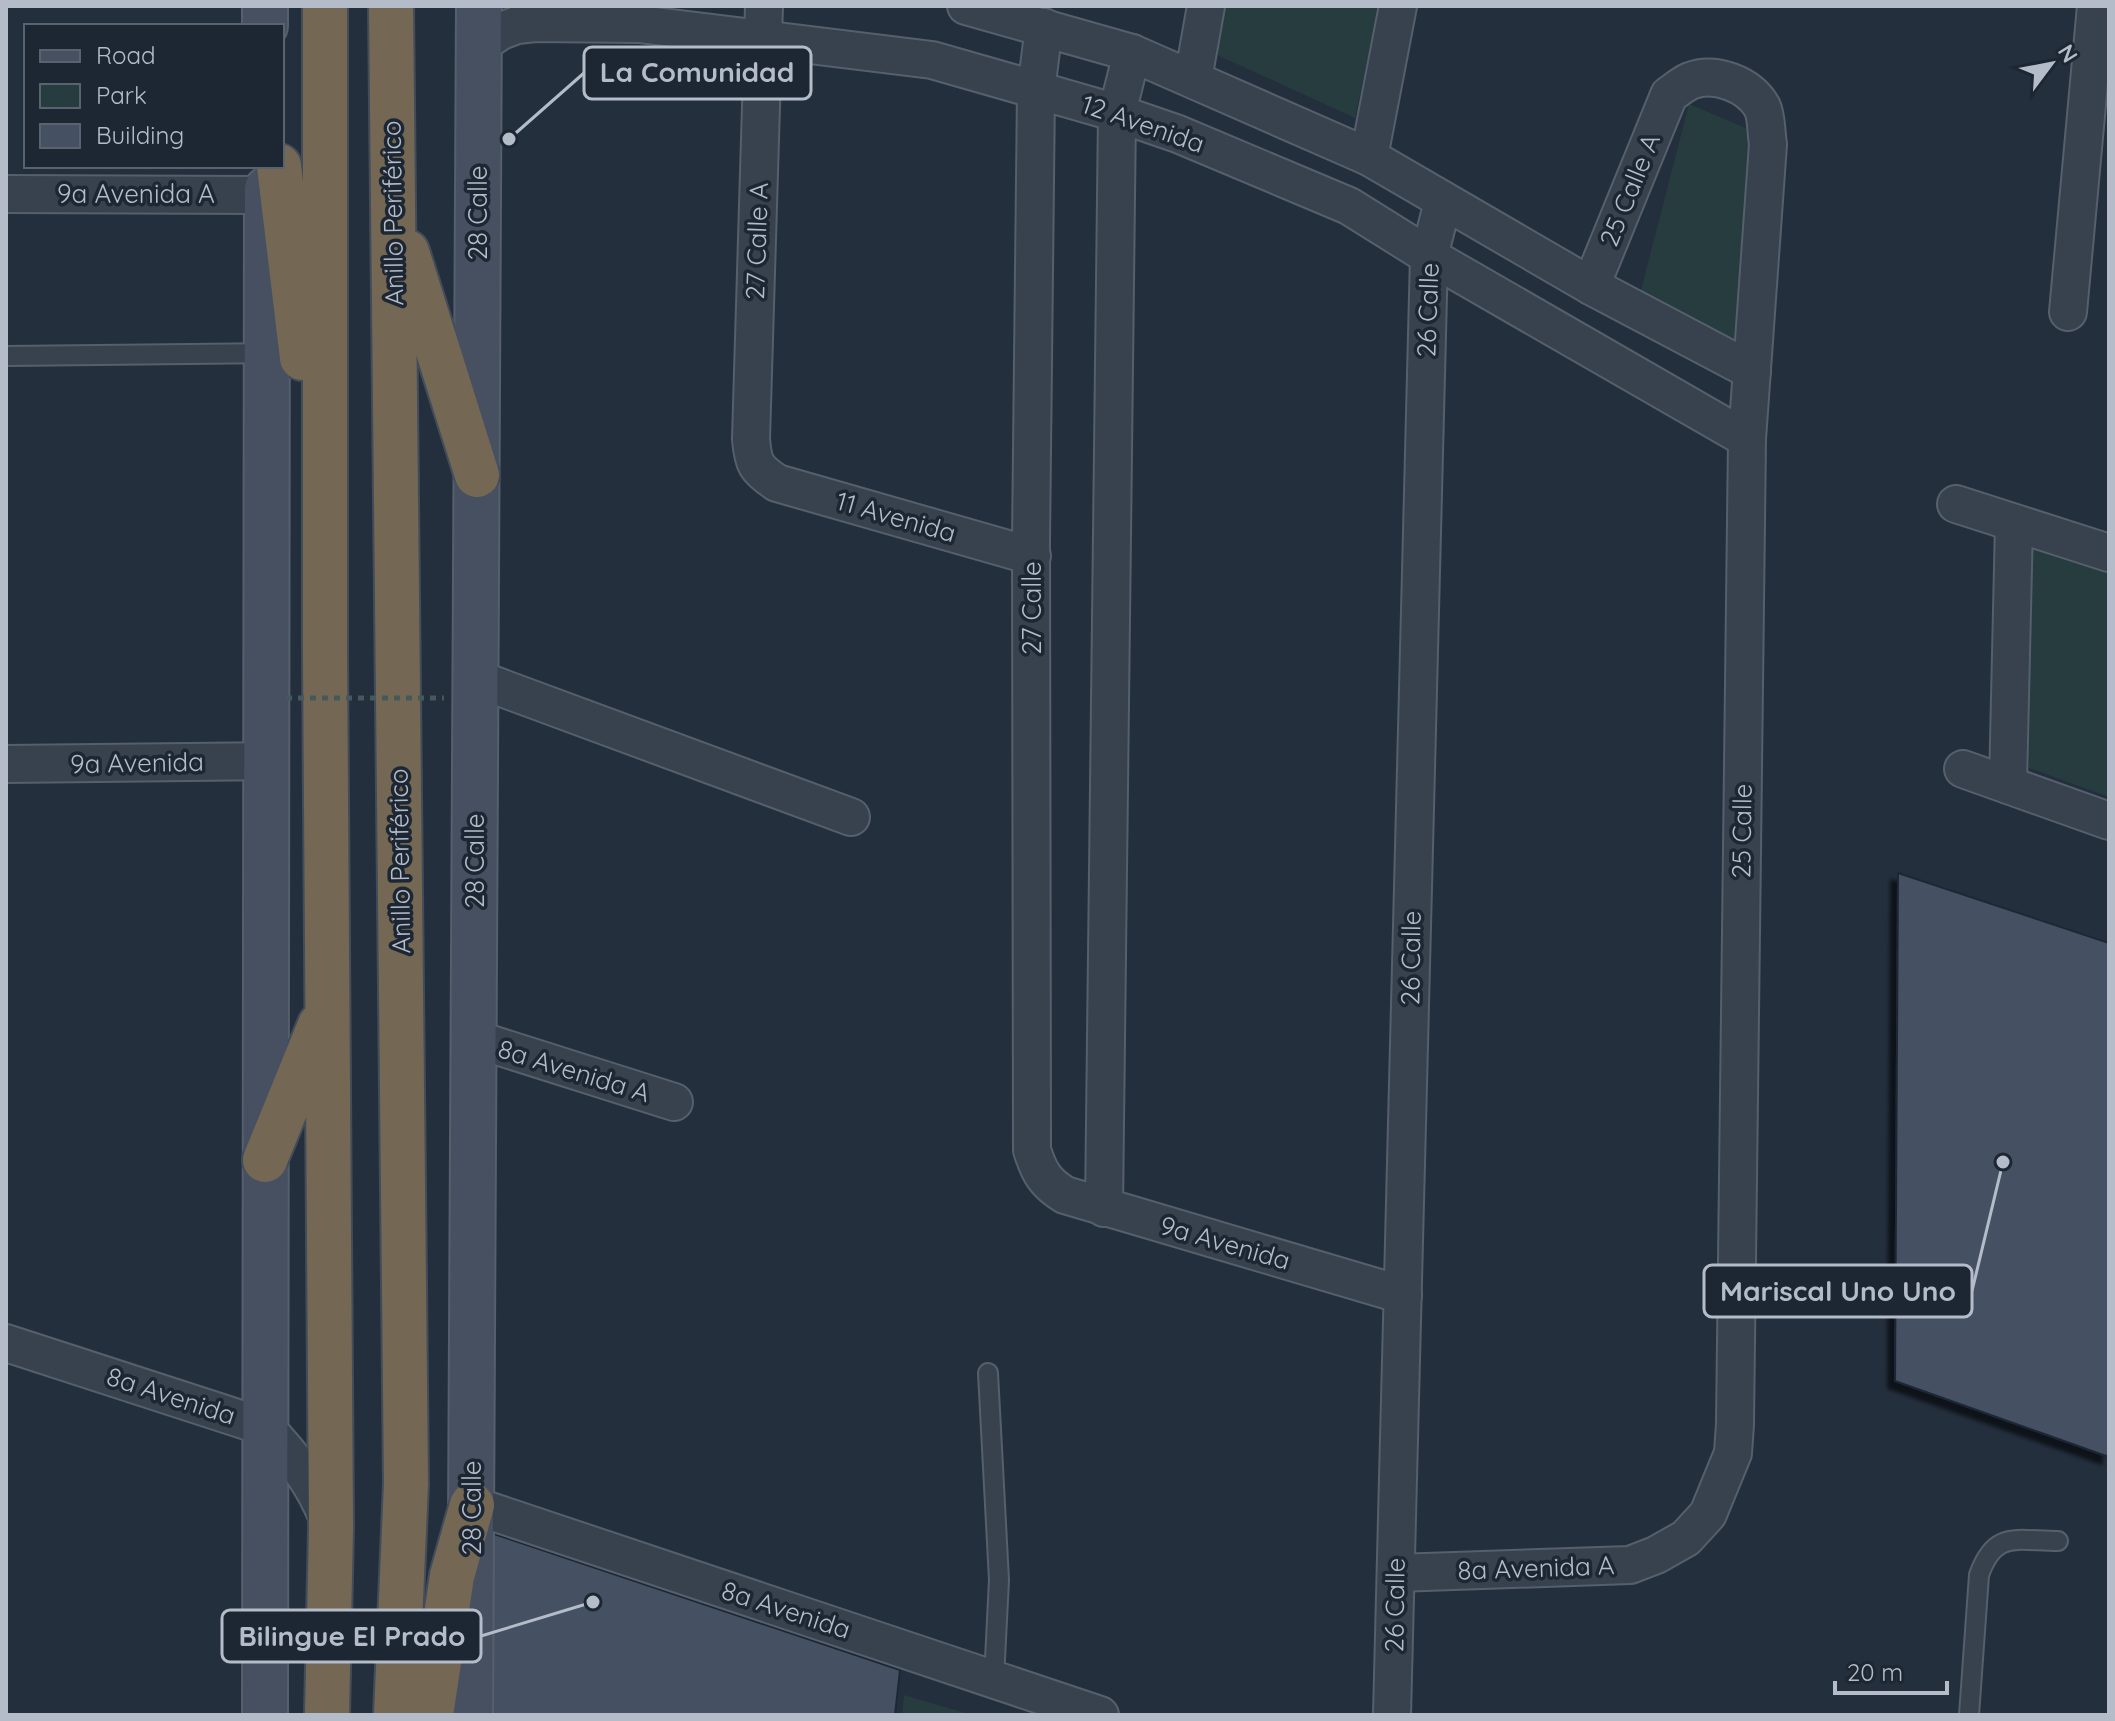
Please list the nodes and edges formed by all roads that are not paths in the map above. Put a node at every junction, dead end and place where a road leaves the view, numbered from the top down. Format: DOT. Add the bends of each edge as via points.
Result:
graph roads {
  1 [pos="325,6"];
  2 [pos="391,6"];
  3 [pos="966,6"];
  4 [pos="1206,6"];
  5 [pos="1398,6"];
  6 [pos="2096,6"];
  7 [pos="764,23"];
  8 [pos="478,26"];
  9 [pos="1044,27"];
  10 [pos="1132,53"];
  11 [pos="1193,79"];
  12 [pos="1036,90"];
  13 [pos="1669,95"];
  14 [pos="1117,113"];
  15 [pos="1369,157"];
  16 [pos="271,176"];
  17 [pos="6,194"];
  18 [pos="1443,202"];
  19 [pos="393,207"];
  20 [pos="1429,256"];
  21 [pos="1591,286"];
  22 [pos="2068,312"];
  23 [pos="267,353"];
  24 [pos="6,356"];
  25 [pos="1752,371"];
  26 [pos="1747,439"];
  27 [pos="763,473"];
  28 [pos="477,475"];
  29 [pos="1956,504"];
  30 [pos="2014,523"];
  31 [pos="2109,553"];
  32 [pos="325,554"];
  33 [pos="1032,556"];
  34 [pos="460,688"];
  35 [pos="268,761"];
  36 [pos="6,764"];
  37 [pos="1963,769"];
  38 [pos="2008,785"];
  39 [pos="851,817"];
  40 [pos="2109,821"];
  41 [pos="329,1005"];
  42 [pos="475,1039"];
  43 [pos="674,1102"];
  44 [pos="265,1160"];
  45 [pos="1049,1185"];
  46 [pos="1104,1208"];
  47 [pos="1403,1295"];
  48 [pos="6,1343"];
  49 [pos="988,1373"];
  50 [pos="265,1427"];
  51 [pos="472,1505"];
  52 [pos="1708,1514"];
  53 [pos="331,1528"];
  54 [pos="2058,1541"];
  55 [pos="1396,1573"];
  56 [pos="994,1679"];
  57 [pos="1085,1713"];
  58 [pos="265,1715"];
  59 [pos="327,1715"];
  60 [pos="396,1715"];
  61 [pos="431,1715"];
  62 [pos="470,1715"];
  63 [pos="1392,1715"];
  64 [pos="1969,1715"];
  1 -- 32 [label="highway"];
  2 -- 19 [label="highway, Anillo Periférico"];
  3 -- 9 [label="street"];
  4 -- 11 [label="street"];
  5 -- 15 [label="street"];
  6 -- 22 [label="street"];
  7 -- 8 [label="street, 12 Avenida" via="535,23 501,31"];
  7 -- 12 [label="street, 12 Avenida" via="932,60"];
  7 -- 27 [label="street, 27 Calle A" via="751,439 753,461"];
  8 -- 28 [label="street, 28 Calle"];
  9 -- 10 [label="street"];
  9 -- 12 [label="street, 27 Calle"];
  10 -- 11 [label="street"];
  10 -- 14 [label="street"];
  11 -- 15 [label="street"];
  12 -- 14 [label="street, 12 Avenida"];
  12 -- 33 [label="street, 27 Calle"];
  13 -- 21 [label="street, 25 Calle A"];
  13 -- 25 [label="street, 25 Calle" via="1692,80 1715,77 1746,90 1762,108 1768,144"];
  14 -- 20 [label="street, 12 Avenida" via="1349,206"];
  14 -- 46 [label="street"];
  15 -- 18 [label="street"];
  16 -- 17 [label="street, 9a Avenida A"];
  16 -- 23 [label="street"];
  16 -- 32 [label="highway"];
  18 -- 20 [label="street, 26 Calle"];
  18 -- 21 [label="street"];
  19 -- 28 [label="highway"];
  19 -- 60 [label="highway, Anillo Periférico" via="406,1484"];
  20 -- 26 [label="street, 12 Avenida"];
  20 -- 47 [label="street, 26 Calle"];
  21 -- 25 [label="street"];
  23 -- 24 [label="lane"];
  23 -- 35 [label="street"];
  25 -- 26 [label="street, 25 Calle"];
  26 -- 52 [label="street, 25 Calle" via="1735,1424 1733,1453"];
  27 -- 33 [label="street, 11 Avenida" via="777,483"];
  28 -- 34 [label="street, 28 Calle"];
  29 -- 30 [label="street"];
  30 -- 31 [label="street"];
  30 -- 38 [label="street"];
  32 -- 41 [label="highway"];
  33 -- 45 [label="street, 27 Calle" via="1032,1150"];
  34 -- 39 [label="street"];
  34 -- 42 [label="street, 28 Calle"];
  35 -- 36 [label="street, 9a Avenida"];
  35 -- 44 [label="street"];
  37 -- 38 [label="street"];
  38 -- 40 [label="street"];
  41 -- 44 [label="highway"];
  41 -- 53 [label="highway"];
  42 -- 43 [label="street, 8a Avenida A"];
  42 -- 51 [label="street, 28 Calle"];
  44 -- 50 [label="street"];
  45 -- 46 [label="street, 9a Avenida"];
  46 -- 47 [label="street, 9a Avenida"];
  47 -- 55 [label="street, 26 Calle"];
  48 -- 50 [label="street, 8a Avenida"];
  49 -- 56 [label="lane" via="999,1580"];
  50 -- 53 [label="street, 8a Avenida" via="309,1479"];
  50 -- 58 [label="street"];
  51 -- 56 [label="street, 8a Avenida"];
  51 -- 61 [label="highway" via="452,1576"];
  51 -- 62 [label="street, 28 Calle"];
  52 -- 55 [label="street, 8a Avenida A" via="1686,1538 1630,1565"];
  53 -- 59 [label="highway"];
  54 -- 64 [label="lane" via="2003,1541 1987,1553 1979,1575"];
  55 -- 63 [label="street, 26 Calle"];
  56 -- 57 [label="street, 8a Avenida"];
}
